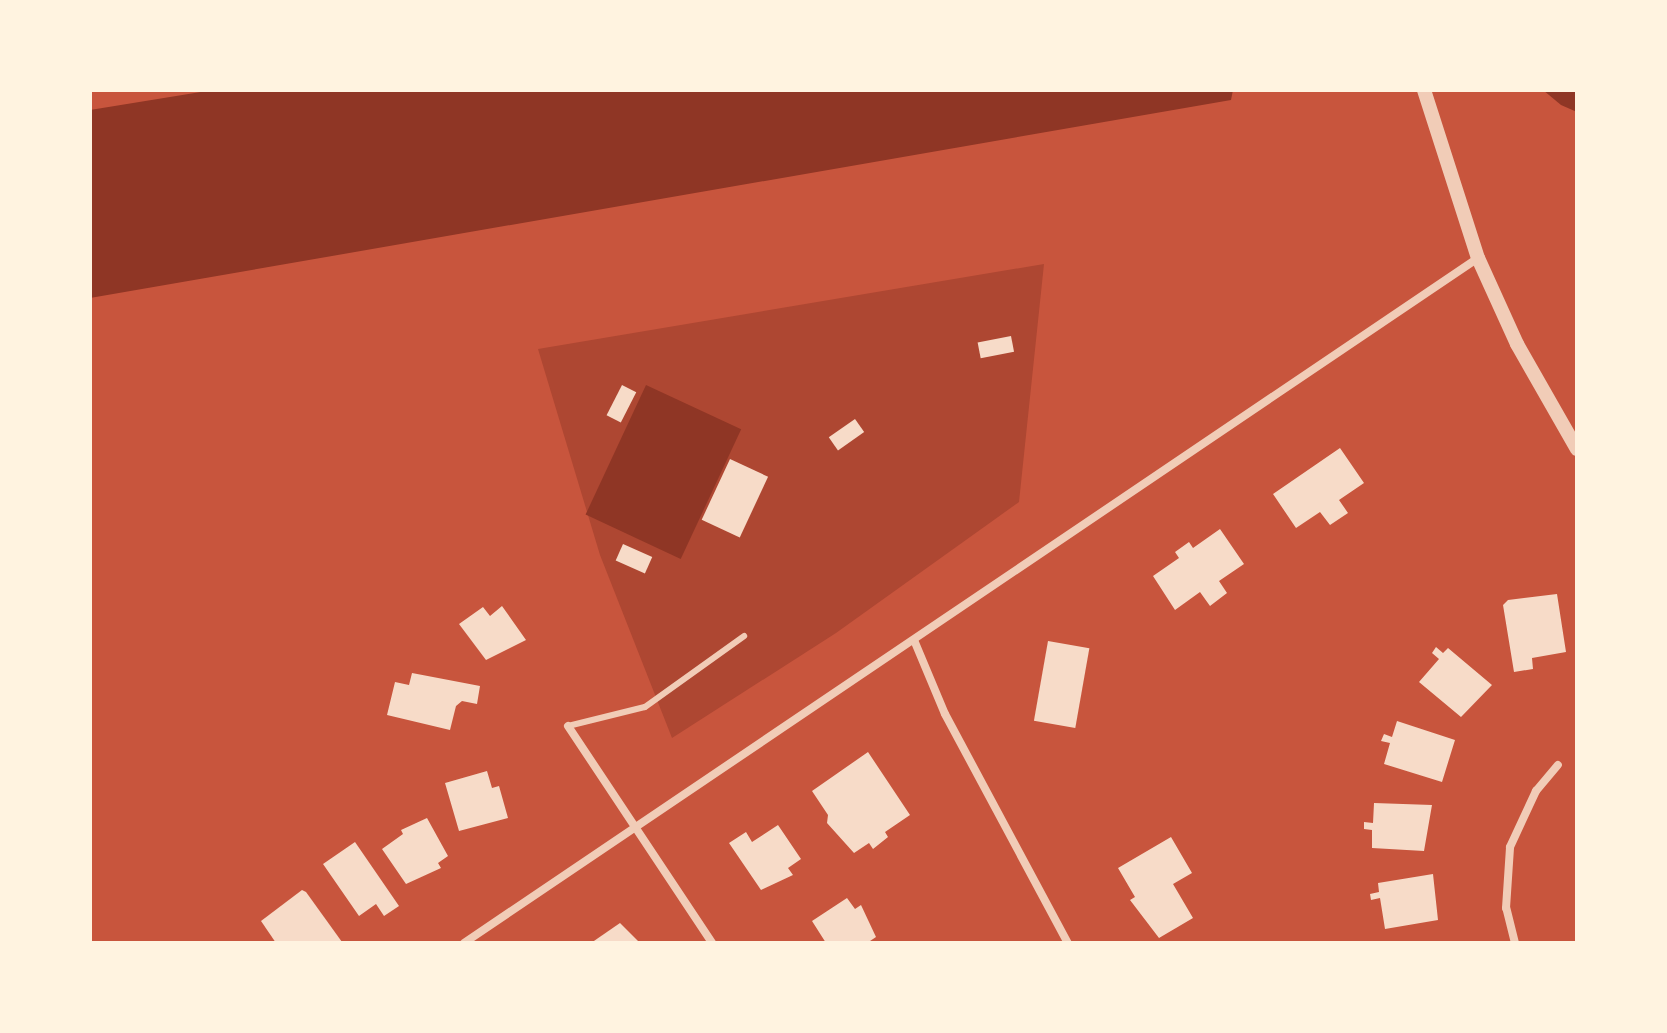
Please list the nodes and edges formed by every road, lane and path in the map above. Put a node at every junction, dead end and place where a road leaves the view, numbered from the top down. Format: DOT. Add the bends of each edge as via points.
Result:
graph roads {
  1 [pos="1424,90"];
  2 [pos="1478,258"];
  3 [pos="1577,449"];
  4 [pos="744,636"];
  5 [pos="914,640"];
  6 [pos="568,726"];
  7 [pos="1558,765"];
  8 [pos="636,827"];
  9 [pos="464,943"];
  10 [pos="712,943"];
  11 [pos="1068,943"];
  12 [pos="1515,943"];
  1 -- 2 [label="street"];
  2 -- 3 [label="street" via="1517,344"];
  2 -- 5 [label="street"];
  4 -- 6 [label="lane" via="645,707"];
  5 -- 8 [label="street"];
  5 -- 11 [label="street" via="945,714"];
  6 -- 8 [label="street"];
  7 -- 12 [label="street" via="1536,791 1510,847 1506,908"];
  8 -- 9 [label="street"];
  8 -- 10 [label="street"];
}
